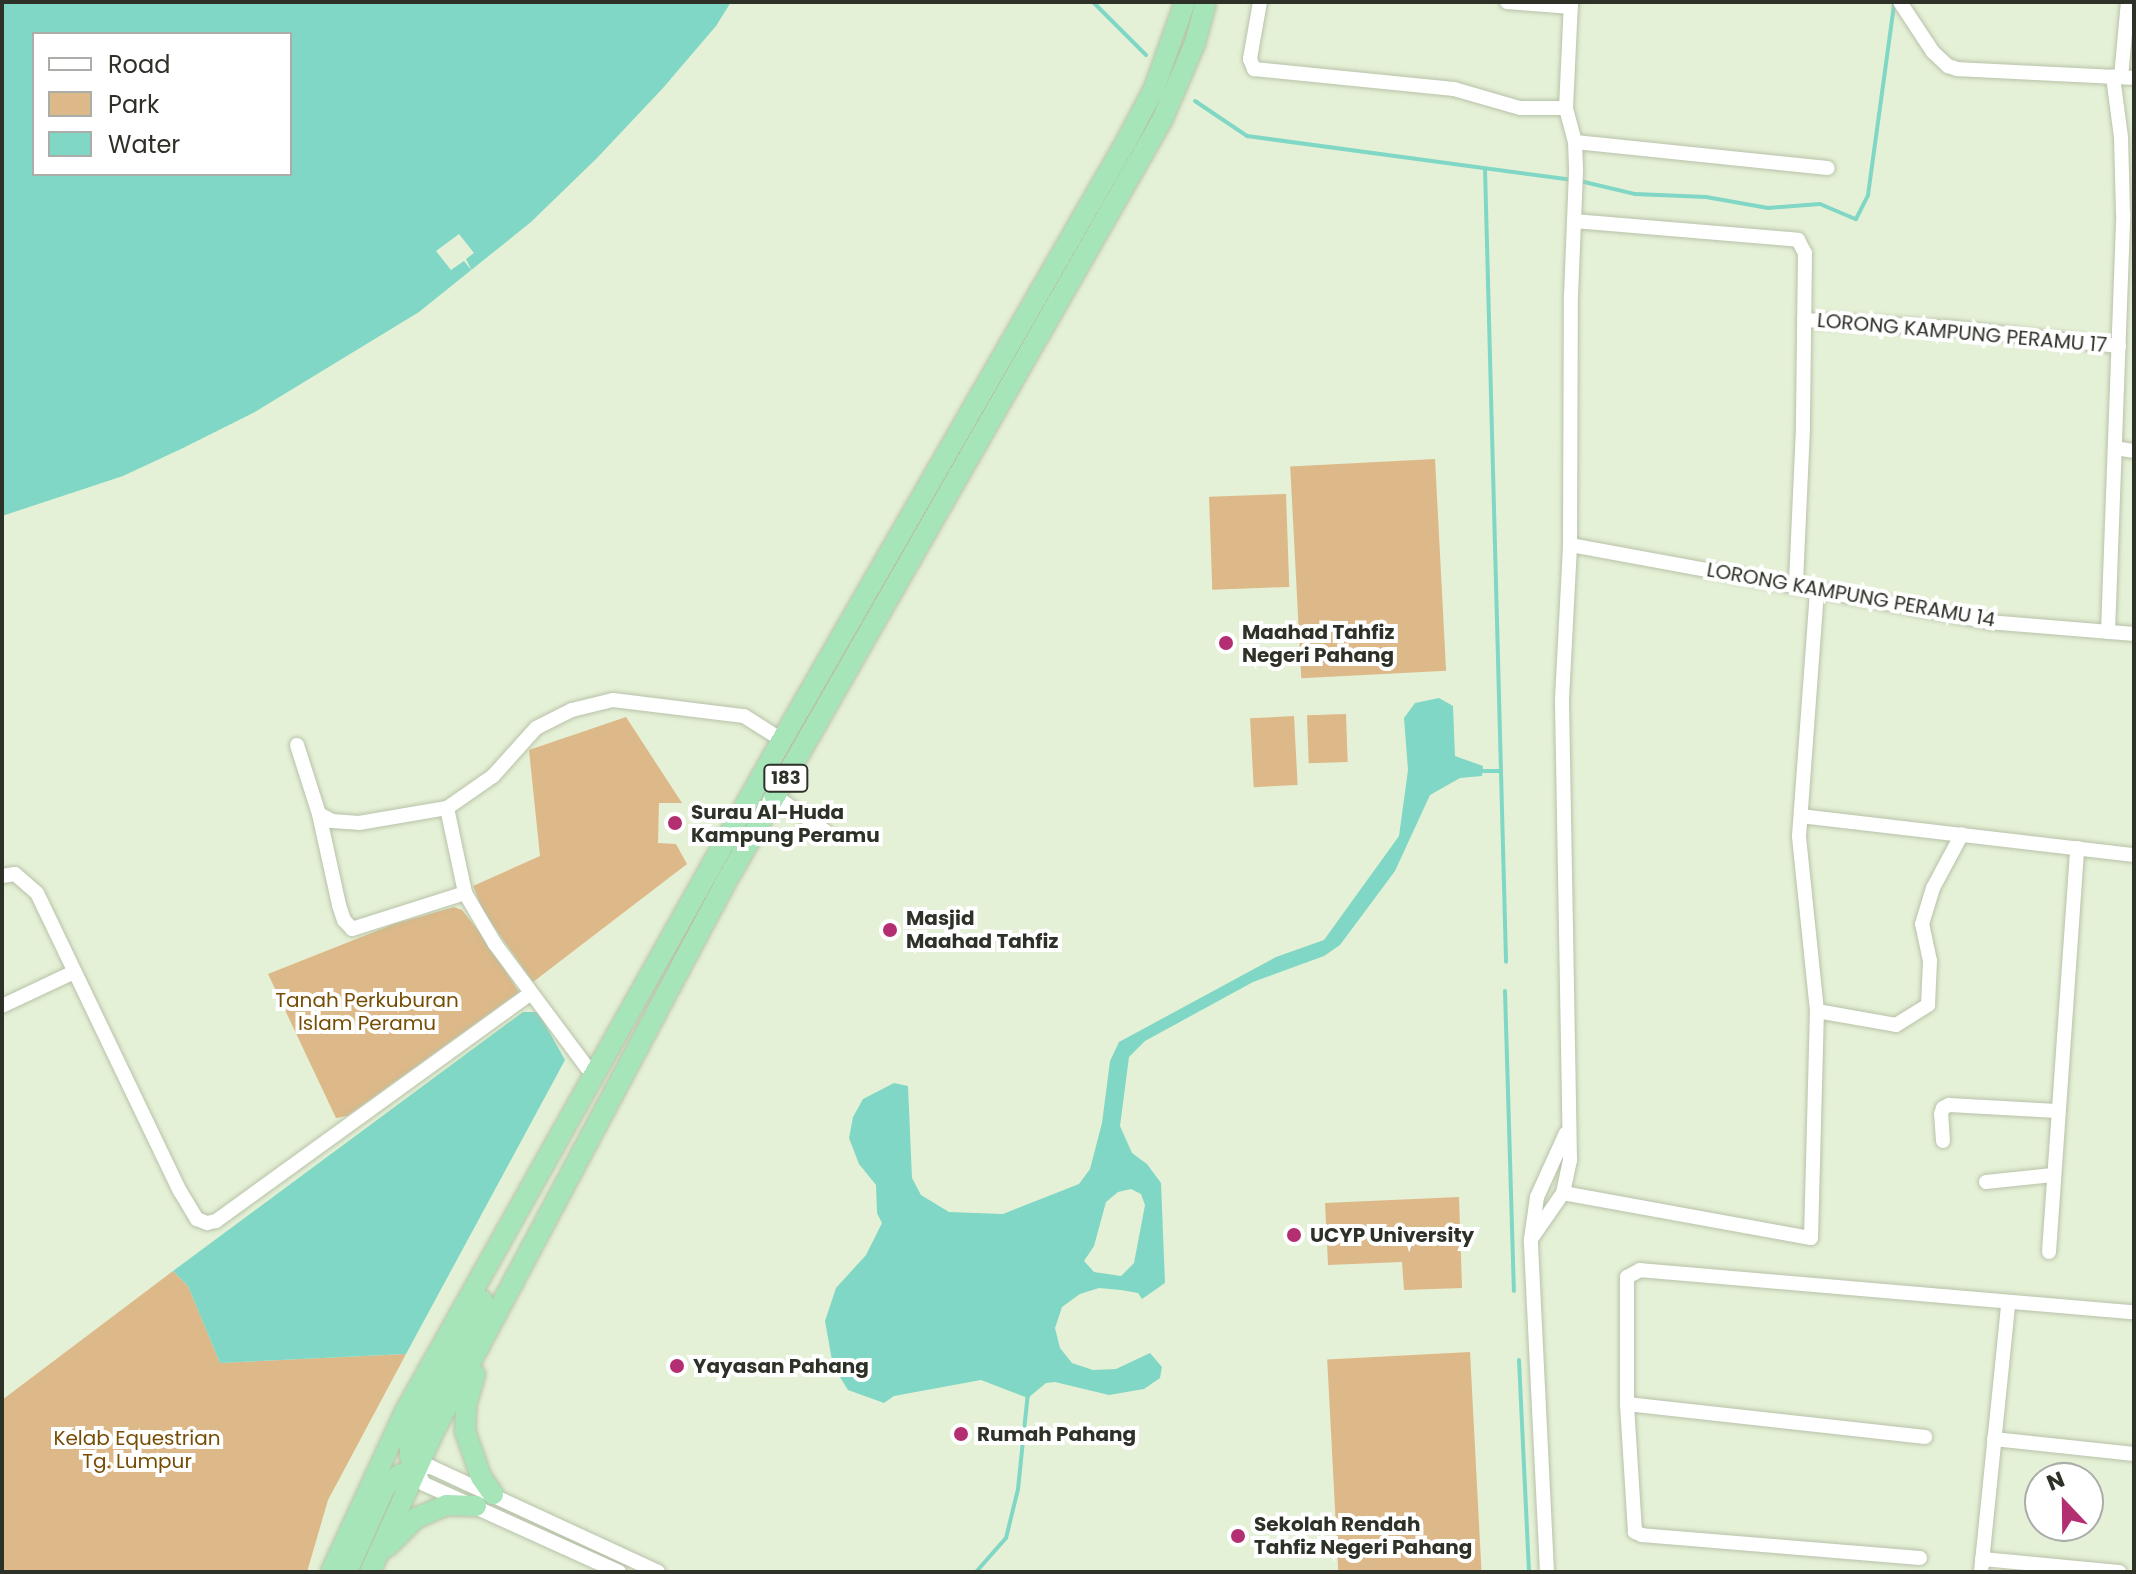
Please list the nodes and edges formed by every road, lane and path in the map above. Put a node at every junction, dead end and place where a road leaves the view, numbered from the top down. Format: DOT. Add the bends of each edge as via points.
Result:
graph roads {
  1 [pos="1185,2"];
  2 [pos="1206,2"];
  3 [pos="1260,2"];
  4 [pos="1507,2"];
  5 [pos="1900,2"];
  6 [pos="2128,2"];
  7 [pos="1571,5"];
  8 [pos="2123,77"];
  9 [pos="1164,92"];
  10 [pos="1566,108"];
  11 [pos="1575,142"];
  12 [pos="1828,168"];
  13 [pos="1574,221"];
  14 [pos="1804,320"];
  15 [pos="2119,346"];
  16 [pos="2115,448"];
  17 [pos="2134,451"];
  18 [pos="1570,545"];
  19 [pos="1796,584"];
  20 [pos="1817,590"];
  21 [pos="2108,632"];
  22 [pos="2134,634"];
  23 [pos="782,740"];
  24 [pos="297,745"];
  25 [pos="775,796"];
  26 [pos="447,808"];
  27 [pos="319,814"];
  28 [pos="1801,816"];
  29 [pos="825,831"];
  30 [pos="1962,834"];
  31 [pos="2077,848"];
  32 [pos="2134,855"];
  33 [pos="2,876"];
  34 [pos="465,893"];
  35 [pos="74,972"];
  36 [pos="531,993"];
  37 [pos="2,1006"];
  38 [pos="1817,1011"];
  39 [pos="595,1078"];
  40 [pos="2057,1111"];
  41 [pos="1568,1129"];
  42 [pos="1943,1141"];
  43 [pos="2053,1175"];
  44 [pos="1986,1182"];
  45 [pos="1563,1193"];
  46 [pos="1531,1239"];
  47 [pos="2049,1252"];
  48 [pos="489,1264"];
  49 [pos="2008,1304"];
  50 [pos="2134,1312"];
  51 [pos="487,1332"];
  52 [pos="1627,1404"];
  53 [pos="1925,1437"];
  54 [pos="1994,1439"];
  55 [pos="2134,1454"];
  56 [pos="416,1469"];
  57 [pos="484,1500"];
  58 [pos="1920,1558"];
  59 [pos="1982,1565"];
  60 [pos="370,1571"];
  61 [pos="331,1572"];
  62 [pos="347,1572"];
  63 [pos="619,1572"];
  64 [pos="658,1572"];
  65 [pos="1547,1572"];
  66 [pos="2119,1572"];
  1 -- 9 [label="highway, 183" via="1171,38"];
  2 -- 9 [label="highway, 183" via="1195,43"];
  3 -- 10 [label="street" via="1250,65 1254,69 1454,89 1520,108"];
  4 -- 7 [label="street"];
  5 -- 8 [label="street" via="1948,66"];
  6 -- 8 [label="street"];
  7 -- 10 [label="street"];
  8 -- 15 [label="street"];
  9 -- 23 [label="highway, 183"];
  9 -- 25 [label="highway, 183"];
  10 -- 11 [label="street"];
  11 -- 12 [label="street"];
  11 -- 13 [label="street"];
  13 -- 14 [label="street" via="1798,240 1805,253"];
  13 -- 18 [label="street"];
  14 -- 15 [label="street, LORONG KAMPUNG PERAMU 17" via="1952,328"];
  14 -- 19 [label="street"];
  15 -- 16 [label="street"];
  16 -- 17 [label="street"];
  16 -- 21 [label="street"];
  18 -- 19 [label="street, LORONG KAMPUNG PERAMU 14"];
  18 -- 41 [label="street" via="1562,699"];
  19 -- 20 [label="street, LORONG KAMPUNG PERAMU 14"];
  20 -- 21 [label="street, LORONG KAMPUNG PERAMU 14" via="1989,622"];
  20 -- 28 [label="street"];
  21 -- 22 [label="street, LORONG KAMPUNG PERAMU 14"];
  23 -- 26 [label="street" via="754,720 728,712 599,702 536,728 493,776"];
  23 -- 39 [label="highway, 183"];
  24 -- 27 [label="street"];
  25 -- 29 [label="street"];
  25 -- 51 [label="highway, 183"];
  26 -- 27 [label="street" via="359,823"];
  26 -- 34 [label="street"];
  27 -- 34 [label="street" via="339,905 352,929"];
  28 -- 30 [label="street"];
  28 -- 38 [label="street"];
  30 -- 31 [label="street"];
  30 -- 38 [label="street" via="1933,888 1922,924 1930,961 1928,1005 1896,1025"];
  31 -- 32 [label="street"];
  31 -- 40 [label="street" via="2072,971"];
  33 -- 35 [label="street" via="15,874 37,893"];
  34 -- 36 [label="street"];
  35 -- 36 [label="street" via="184,1198 197,1219 207,1223"];
  35 -- 37 [label="street"];
  36 -- 39 [label="street"];
  38 -- 45 [label="street" via="1811,1238"];
  39 -- 48 [label="highway, 183"];
  40 -- 42 [label="street" via="1949,1105 1941,1114"];
  40 -- 43 [label="street"];
  41 -- 45 [label="street" via="1570,1160"];
  41 -- 46 [label="street" via="1537,1197"];
  43 -- 44 [label="street"];
  43 -- 47 [label="street"];
  45 -- 46 [label="street"];
  46 -- 65 [label="street"];
  48 -- 56 [label="highway" via="489,1290 410,1441"];
  48 -- 61 [label="highway, 183" via="406,1410"];
  49 -- 50 [label="street"];
  49 -- 52 [label="street" via="1632,1271 1627,1277"];
  49 -- 54 [label="street"];
  51 -- 56 [label="highway, 183"];
  51 -- 57 [label="highway" via="466,1405 465,1431"];
  52 -- 53 [label="street"];
  52 -- 58 [label="street" via="1635,1532"];
  54 -- 55 [label="street"];
  54 -- 59 [label="street"];
  56 -- 57 [label="street" via="431,1467"];
  56 -- 60 [label="highway, 183"];
  56 -- 62 [label="highway" via="385,1487"];
  57 -- 60 [label="highway" via="446,1505 416,1518"];
  57 -- 63 [label="street"];
  57 -- 64 [label="street"];
  59 -- 66 [label="street"];
}
